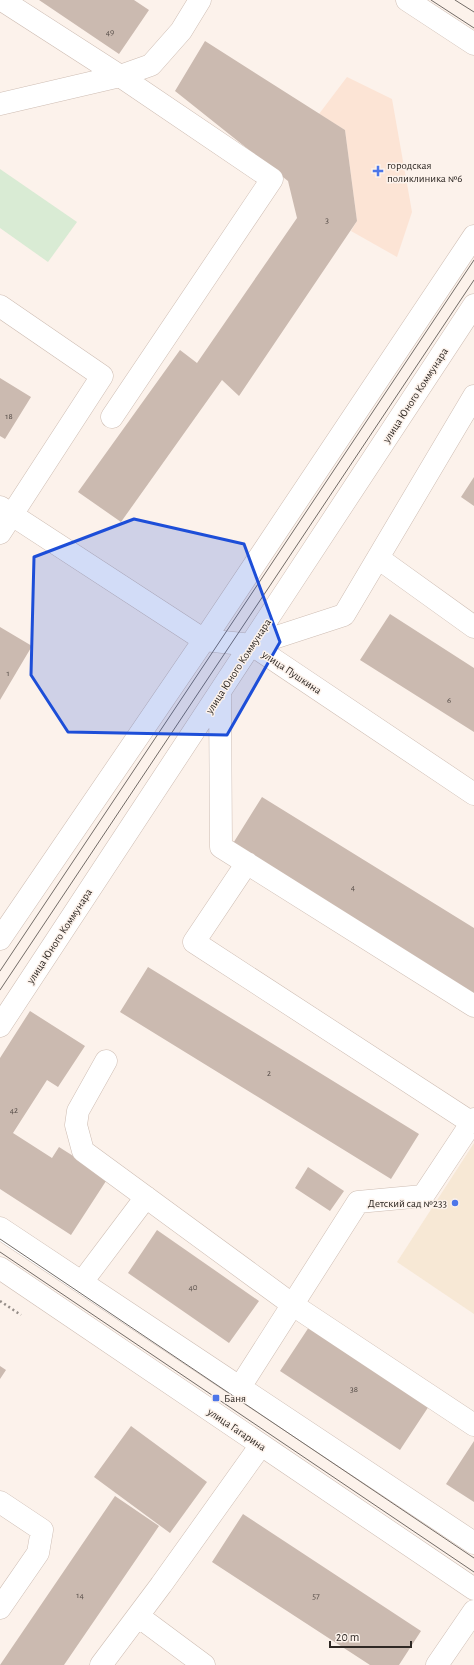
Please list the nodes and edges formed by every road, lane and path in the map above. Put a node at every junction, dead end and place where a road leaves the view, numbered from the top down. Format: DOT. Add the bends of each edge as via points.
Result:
graph roads {
  1 [pos="2,0"];
  2 [pos="200,0"];
  3 [pos="407,0"];
  4 [pos="474,44"];
  5 [pos="120,76"];
  6 [pos="0,104"];
  7 [pos="474,236"];
  8 [pos="474,305"];
  9 [pos="0,306"];
  10 [pos="472,403"];
  11 [pos="112,417"];
  12 [pos="6,511"];
  13 [pos="0,533"];
  14 [pos="378,558"];
  15 [pos="474,627"];
  16 [pos="204,640"];
  17 [pos="252,645"];
  18 [pos="220,693"];
  19 [pos="474,794"];
  20 [pos="247,863"];
  21 [pos="0,939"];
  22 [pos="474,1006"];
  23 [pos="0,1026"];
  24 [pos="106,1061"];
  25 [pos="473,1121"];
  26 [pos="146,1197"];
  27 [pos="0,1228"];
  28 [pos="0,1268"];
  29 [pos="82,1282"];
  30 [pos="293,1305"];
  31 [pos="240,1387"];
  32 [pos="474,1425"];
  33 [pos="261,1445"];
  34 [pos="0,1502"];
  35 [pos="474,1543"];
  36 [pos="474,1589"];
  37 [pos="0,1608"];
  38 [pos="474,1611"];
  39 [pos="138,1616"];
  40 [pos="101,1665"];
  41 [pos="204,1665"];
  42 [pos="437,1665"];
  1 -- 5 [label="street"];
  2 -- 5 [label="street" via="181,31 151,65"];
  3 -- 4 [label="street"];
  5 -- 6 [label="street"];
  5 -- 11 [label="street" via="272,179"];
  7 -- 16 [label="street"];
  8 -- 17 [label="street, улица Юного Коммунара"];
  9 -- 12 [label="street" via="102,376"];
  10 -- 14 [label="street"];
  12 -- 13 [label="street"];
  12 -- 16 [label="street, улица Пушкина"];
  14 -- 15 [label="street"];
  14 -- 17 [label="street" via="344,615"];
  16 -- 17 [label="street, улица Пушкина"];
  16 -- 21 [label="street"];
  17 -- 18 [label="street, улица Юного Коммунара"];
  17 -- 19 [label="street, улица Пушкина"];
  18 -- 20 [label="street" via="221,847"];
  18 -- 23 [label="street, улица Юного Коммунара"];
  20 -- 22 [label="street"];
  20 -- 25 [label="street" via="194,942"];
  24 -- 26 [label="street" via="78,1111 76,1125 83,1151"];
  25 -- 30 [label="street" via="423,1196 358,1202"];
  26 -- 29 [label="street"];
  26 -- 30 [label="street"];
  27 -- 29 [label="street"];
  28 -- 33 [label="street, улица Гагарина"];
  29 -- 31 [label="street"];
  30 -- 31 [label="street"];
  30 -- 32 [label="street"];
  31 -- 35 [label="street"];
  33 -- 36 [label="street, улица Гагарина"];
  33 -- 39 [label="street"];
  34 -- 37 [label="street" via="42,1530 38,1553"];
  38 -- 42 [label="street"];
  39 -- 40 [label="street"];
  39 -- 41 [label="street"];
}
